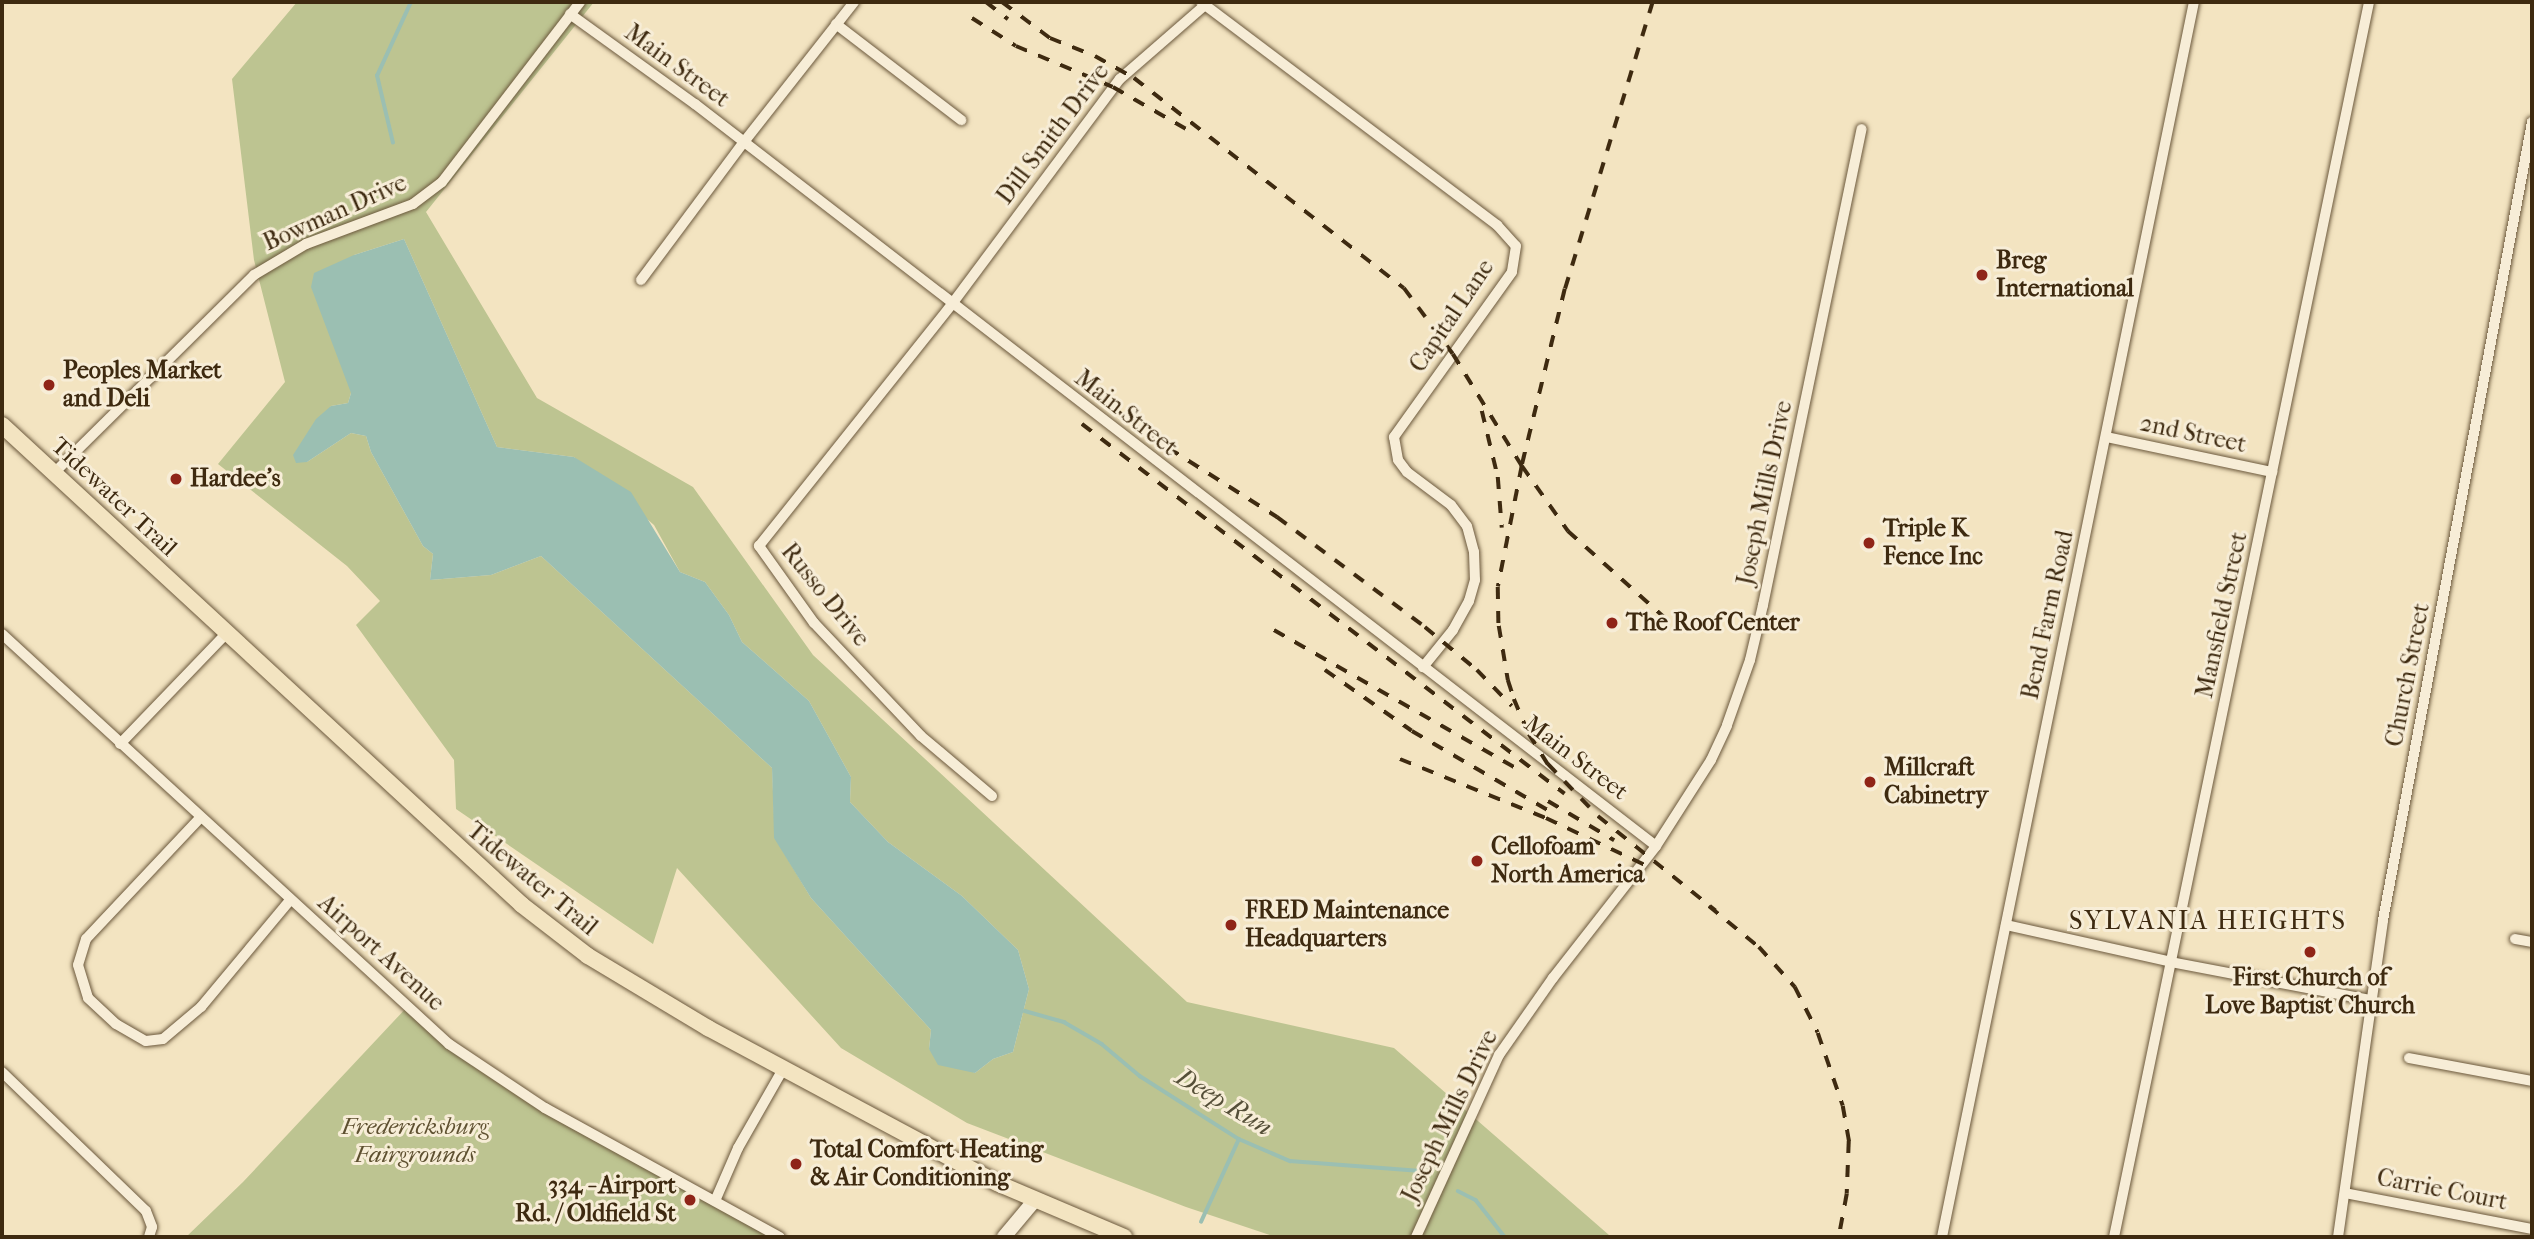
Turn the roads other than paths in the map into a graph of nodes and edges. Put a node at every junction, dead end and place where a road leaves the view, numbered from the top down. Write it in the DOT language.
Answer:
graph roads {
  1 [pos="580,2"];
  2 [pos="854,2"];
  3 [pos="2194,2"];
  4 [pos="2369,2"];
  5 [pos="1203,3"];
  6 [pos="570,14"];
  7 [pos="836,24"];
  8 [pos="961,120"];
  9 [pos="2532,122"];
  10 [pos="1862,129"];
  11 [pos="744,142"];
  12 [pos="641,280"];
  13 [pos="952,304"];
  14 [pos="2,425"];
  15 [pos="2106,437"];
  16 [pos="55,472"];
  17 [pos="2272,472"];
  18 [pos="227,633"];
  19 [pos="2,634"];
  20 [pos="1423,667"];
  21 [pos="120,744"];
  22 [pos="992,796"];
  23 [pos="200,818"];
  24 [pos="1656,846"];
  25 [pos="290,900"];
  26 [pos="2006,925"];
  27 [pos="2515,939"];
  28 [pos="2532,942"];
  29 [pos="2171,961"];
  30 [pos="2370,1000"];
  31 [pos="2409,1058"];
  32 [pos="783,1069"];
  33 [pos="2,1072"];
  34 [pos="2532,1082"];
  35 [pos="2345,1193"];
  36 [pos="1035,1200"];
  37 [pos="715,1201"];
  38 [pos="2532,1229"];
  39 [pos="149,1237"];
  40 [pos="780,1237"];
  41 [pos="1004,1237"];
  42 [pos="1124,1237"];
  43 [pos="1416,1237"];
  44 [pos="1942,1237"];
  45 [pos="2114,1237"];
  46 [pos="2338,1237"];
  1 -- 6 [label="street, Bowman Drive"];
  2 -- 7 [label="street"];
  3 -- 15 [label="street, Bend Farm Road"];
  4 -- 17 [label="street, Mansfield Street"];
  5 -- 13 [label="street, Dill Smith Drive"];
  5 -- 20 [label="street, Capital Lane"];
  6 -- 11 [label="street, Main Street"];
  6 -- 16 [label="street, Bowman Drive"];
  7 -- 8 [label="street"];
  7 -- 11 [label="street"];
  9 -- 30 [label="street, Church Street"];
  10 -- 24 [label="street, Joseph Mills Drive"];
  11 -- 12 [label="street"];
  11 -- 13 [label="street, Main Street"];
  13 -- 20 [label="street, Main Street"];
  13 -- 22 [label="street, Russo Drive"];
  14 -- 16 [label="main road, Tidewater Trail"];
  15 -- 17 [label="street, 2nd Street"];
  15 -- 26 [label="street, Bend Farm Road"];
  16 -- 18 [label="main road, Tidewater Trail"];
  17 -- 29 [label="street, Mansfield Street"];
  18 -- 21 [label="street"];
  18 -- 32 [label="main road, Tidewater Trail"];
  19 -- 21 [label="street, Airport Avenue"];
  20 -- 24 [label="street, Main Street"];
  21 -- 23 [label="street, Airport Avenue"];
  23 -- 25 [label="street, Airport Avenue"];
  23 -- 25 [label="street"];
  24 -- 43 [label="street, Joseph Mills Drive"];
  25 -- 37 [label="street, Airport Avenue"];
  26 -- 29 [label="street"];
  26 -- 44 [label="street, Bend Farm Road"];
  27 -- 28 [label="street"];
  29 -- 30 [label="street"];
  29 -- 45 [label="street, Mansfield Street"];
  30 -- 35 [label="street, Church Street"];
  31 -- 34 [label="street"];
  32 -- 36 [label="main road, Tidewater Trail"];
  32 -- 37 [label="street"];
  33 -- 39 [label="street"];
  35 -- 38 [label="street, Carrie Court"];
  35 -- 46 [label="street, Church Street"];
  36 -- 41 [label="main road"];
  36 -- 42 [label="main road, Tidewater Trail"];
  37 -- 40 [label="street, Airport Avenue"];
}
